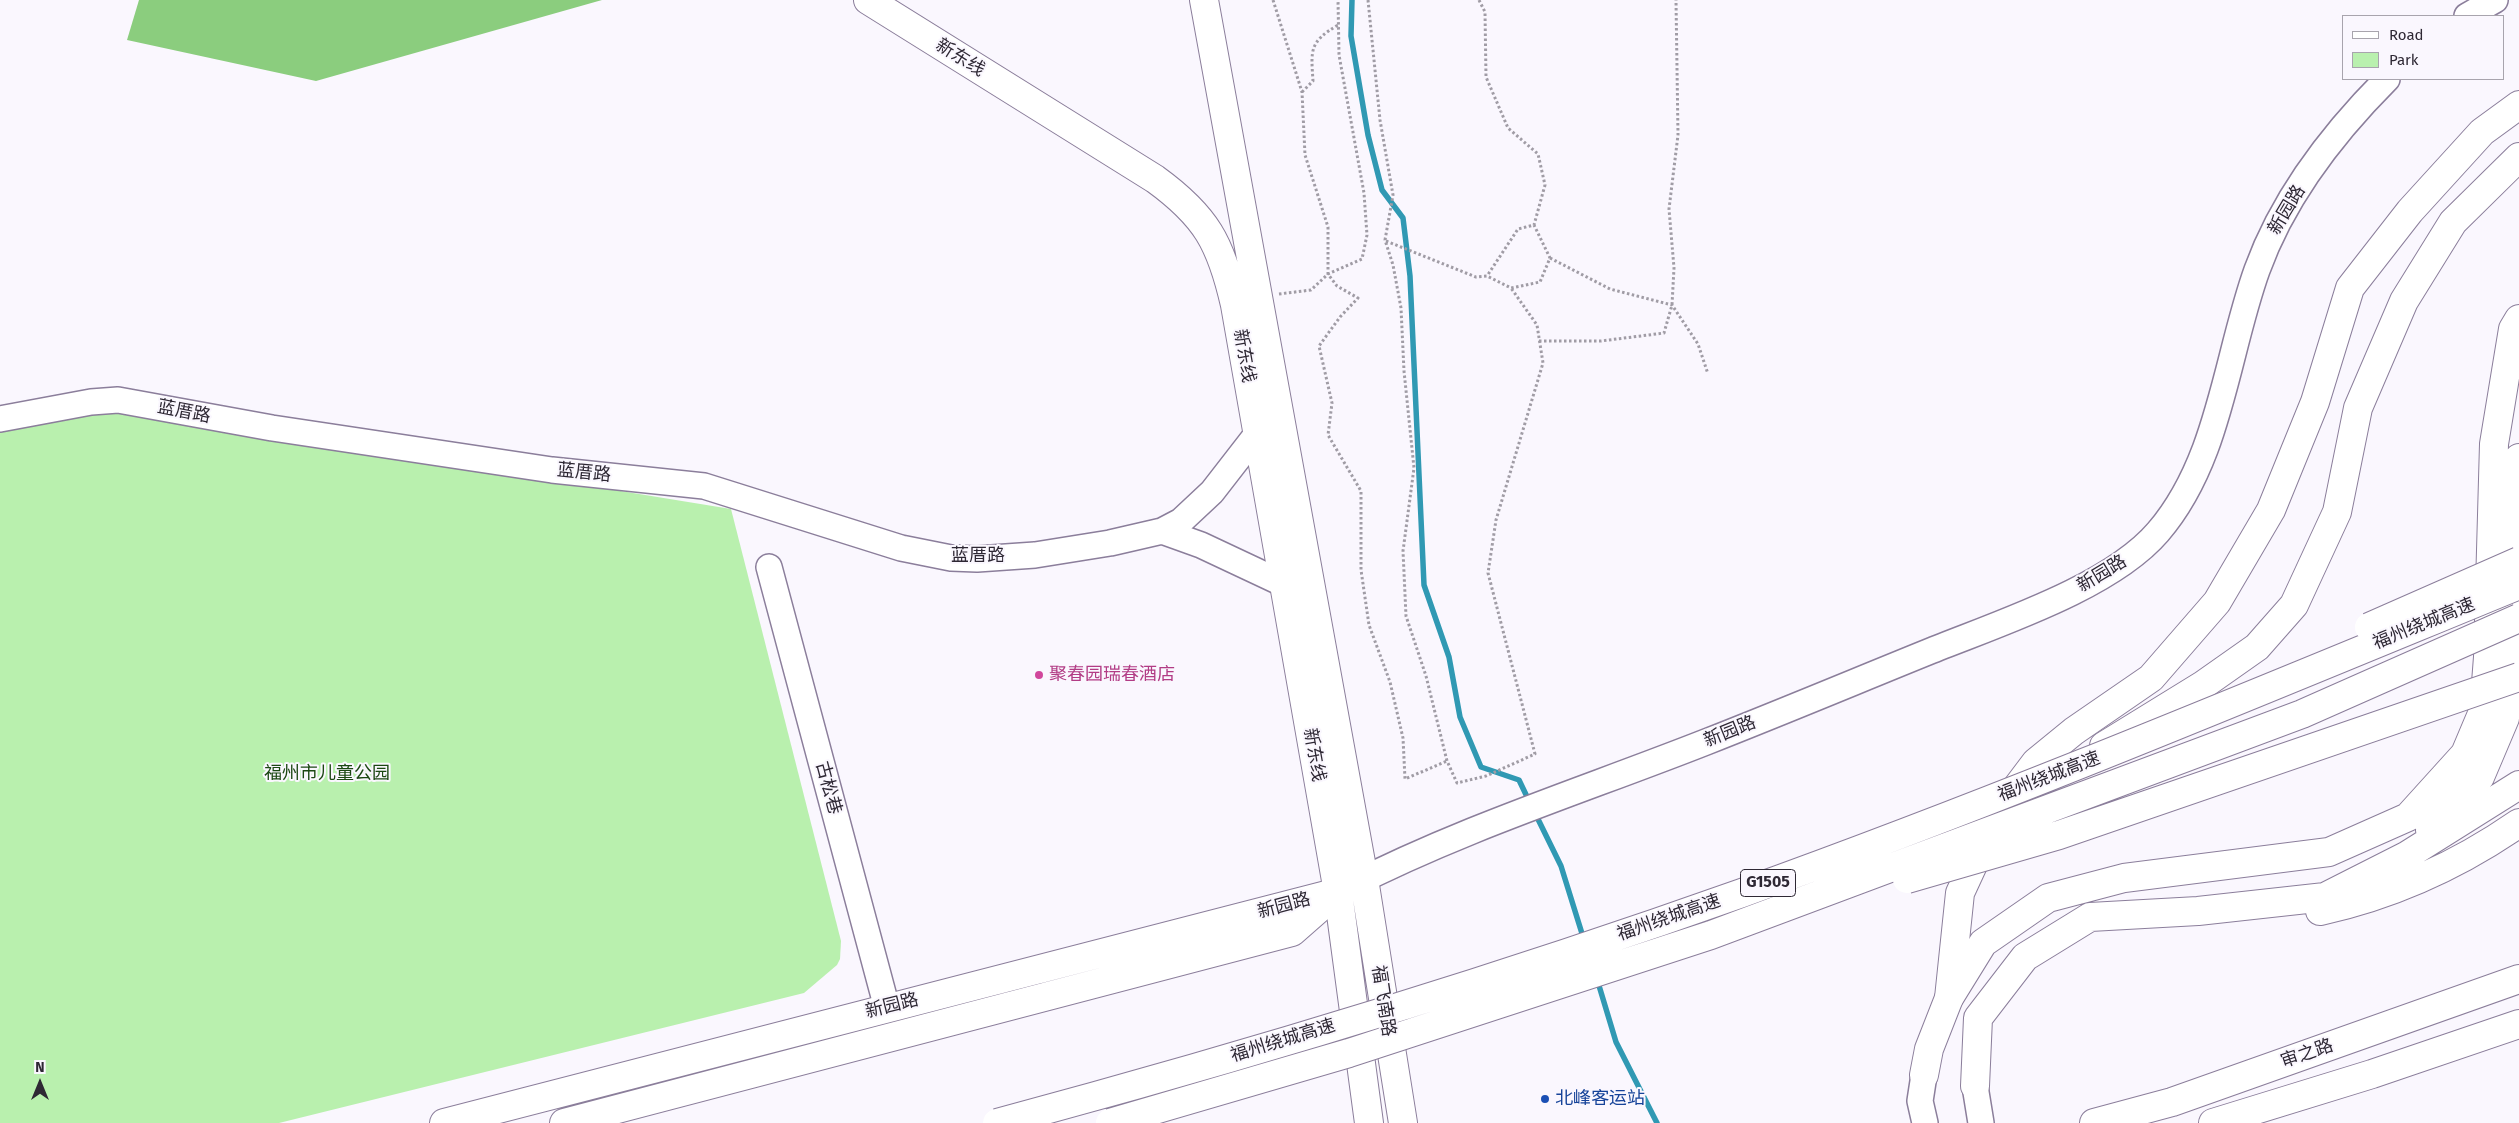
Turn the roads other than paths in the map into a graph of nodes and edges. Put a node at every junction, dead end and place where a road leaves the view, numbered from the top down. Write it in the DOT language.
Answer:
graph roads {
  1 [pos="868,0"];
  2 [pos="1204,0"];
  3 [pos="2495,0"];
  4 [pos="2469,15"];
  5 [pos="2386,80"];
  6 [pos="2519,105"];
  7 [pos="2519,157"];
  8 [pos="2519,319"];
  9 [pos="0,419"];
  10 [pos="1257,434"];
  11 [pos="2519,458"];
  12 [pos="1162,531"];
  13 [pos="2519,561"];
  14 [pos="769,567"];
  15 [pos="1284,584"];
  16 [pos="2519,585"];
  17 [pos="2519,618"];
  18 [pos="2519,677"];
  19 [pos="2059,774"];
  20 [pos="2519,785"];
  21 [pos="2519,823"];
  22 [pos="2519,836"];
  23 [pos="2406,856"];
  24 [pos="1364,879"];
  25 [pos="2422,880"];
  26 [pos="1338,892"];
  27 [pos="2198,911"];
  28 [pos="1711,935"];
  29 [pos="2519,979"];
  30 [pos="1949,998"];
  31 [pos="887,1008"];
  32 [pos="2519,1024"];
  33 [pos="1924,1075"];
  34 [pos="1975,1086"];
  35 [pos="1398,1094"];
  36 [pos="444,1123"];
  37 [pos="564,1123"];
  38 [pos="997,1123"];
  39 [pos="1110,1123"];
  40 [pos="1369,1123"];
  41 [pos="1403,1123"];
  42 [pos="1414,1123"];
  43 [pos="1925,1123"];
  44 [pos="1981,1123"];
  45 [pos="2094,1123"];
  46 [pos="2213,1123"];
  1 -- 10 [label="main road, 新东线"];
  2 -- 24 [label="main road, 新东线"];
  3 -- 4 [label="street"];
  5 -- 24 [label="street, 新园路"];
  6 -- 30 [label="main road"];
  7 -- 19 [label="main road, bridge"];
  8 -- 30 [label="main road"];
  9 -- 12 [label="street, 蓝厝路"];
  10 -- 12 [label="street, 蓝厝路"];
  10 -- 15 [label="main road, 新东线"];
  11 -- 23 [label="main road"];
  12 -- 15 [label="street"];
  13 -- 19 [label="main road, bridge"];
  14 -- 31 [label="street, 古松巷"];
  15 -- 26 [label="main road, 新东线"];
  16 -- 19 [label="main road, 福州绕城高速 / G1505, bridge"];
  17 -- 28 [label="main road, 福州绕城高速 / G1505, bridge"];
  18 -- 28 [label="main road, bridge"];
  19 -- 38 [label="main road, 福州绕城高速 / G1505, bridge"];
  20 -- 23 [label="main road"];
  21 -- 25 [label="main road"];
  22 -- 25 [label="main road"];
  23 -- 27 [label="main road"];
  24 -- 26 [label="street, 新园路"];
  24 -- 35 [label="main road, 福飞南路"];
  25 -- 27 [label="main road"];
  26 -- 31 [label="main road, 新园路"];
  26 -- 37 [label="main road, 新园路"];
  26 -- 40 [label="main road, 福飞南路"];
  27 -- 34 [label="main road"];
  28 -- 39 [label="main road, 福州绕城高速 / G1505, bridge"];
  29 -- 45 [label="main road, 审之路"];
  30 -- 33 [label="main road"];
  31 -- 36 [label="main road, 新园路"];
  32 -- 46 [label="main road"];
  33 -- 43 [label="street"];
  34 -- 44 [label="street"];
  35 -- 41 [label="main road, 福飞南路"];
  35 -- 42 [label="main road"];
}
